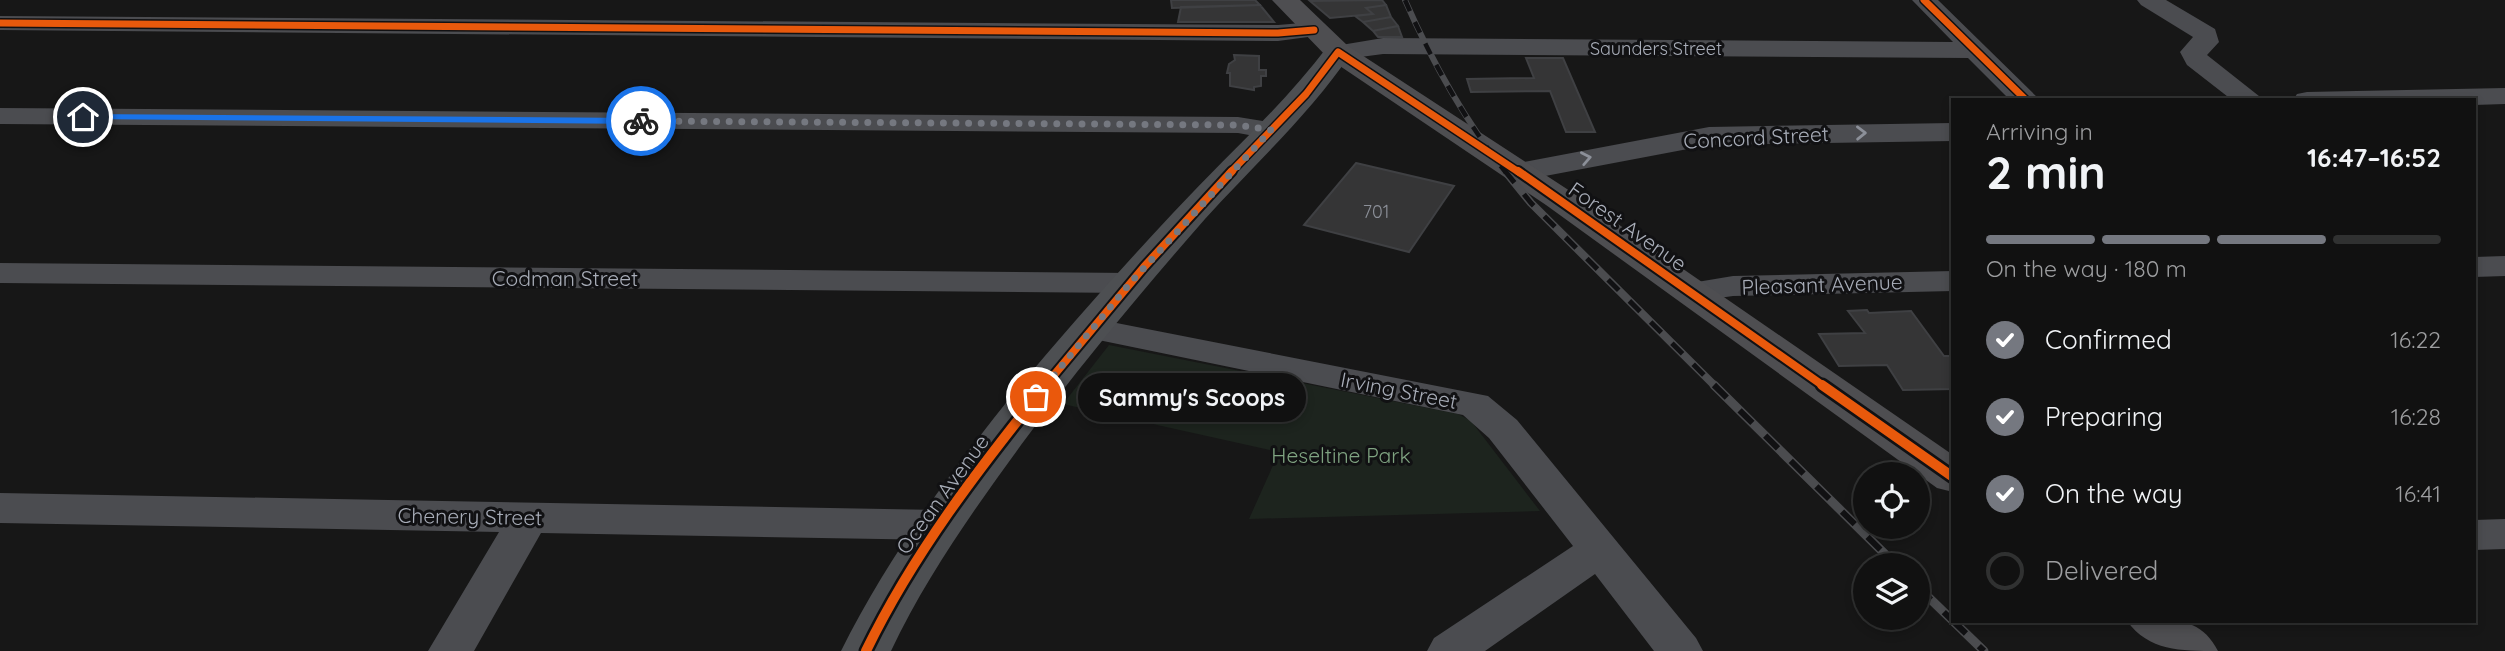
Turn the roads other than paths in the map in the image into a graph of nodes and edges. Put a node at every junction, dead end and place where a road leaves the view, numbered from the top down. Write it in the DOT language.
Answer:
graph roads {
  1 [pos="43,0"];
  2 [pos="1285,0"];
  3 [pos="1924,0"];
  4 [pos="2149,0"];
  5 [pos="1064,4"];
  6 [pos="0,22"];
  7 [pos="1056,30"];
  8 [pos="1326,41"];
  9 [pos="1975,50"];
  10 [pos="2505,96"];
  11 [pos="2024,98"];
  12 [pos="2247,98"];
  13 [pos="2406,98"];
  14 [pos="0,116"];
  15 [pos="1271,130"];
  16 [pos="1951,132"];
  17 [pos="1519,172"];
  18 [pos="2505,266"];
  19 [pos="2476,267"];
  20 [pos="0,273"];
  21 [pos="1951,281"];
  22 [pos="1131,282"];
  23 [pos="1690,292"];
  24 [pos="1091,328"];
  25 [pos="1951,476"];
  26 [pos="0,508"];
  27 [pos="529,517"];
  28 [pos="940,524"];
  29 [pos="2505,534"];
  30 [pos="2476,535"];
  31 [pos="1599,550"];
  32 [pos="2155,623"];
  33 [pos="451,651"];
  34 [pos="866,651"];
  35 [pos="1450,651"];
  36 [pos="1680,651"];
  37 [pos="2193,651"];
  1 -- 6 [label="street"];
  2 -- 8 [label="highway, Forest Avenue"];
  3 -- 9 [label="street"];
  4 -- 12 [label="street"];
  5 -- 7 [label="street"];
  6 -- 7 [label="street, Saunders Street"];
  7 -- 8 [label="street, Saunders Street"];
  8 -- 9 [label="street, Saunders Street"];
  8 -- 15 [label="main road, Ocean Avenue"];
  8 -- 17 [label="highway, Forest Avenue"];
  9 -- 11 [label="street"];
  10 -- 13 [label="street"];
  14 -- 15 [label="street"];
  15 -- 22 [label="main road, Ocean Avenue"];
  17 -- 16 [label="street, Concord Street, one-way"];
  17 -- 23 [label="highway, Forest Avenue"];
  18 -- 19 [label="street"];
  20 -- 22 [label="street, Codman Street"];
  21 -- 23 [label="street, Pleasant Avenue"];
  22 -- 24 [label="main road, Ocean Avenue"];
  23 -- 25 [label="highway, Forest Avenue"];
  24 -- 28 [label="main road, Ocean Avenue"];
  24 -- 31 [label="street, Irving Street"];
  26 -- 27 [label="street, Chenery Street"];
  27 -- 28 [label="street, Chenery Street"];
  27 -- 33 [label="street"];
  28 -- 34 [label="main road, Ocean Avenue"];
  29 -- 30 [label="street"];
  31 -- 35 [label="street"];
  31 -- 36 [label="street, Irving Street"];
  32 -- 37 [label="highway"];
}
